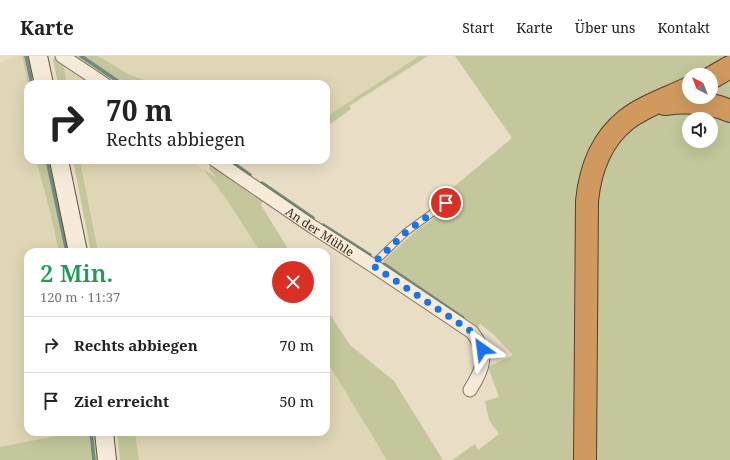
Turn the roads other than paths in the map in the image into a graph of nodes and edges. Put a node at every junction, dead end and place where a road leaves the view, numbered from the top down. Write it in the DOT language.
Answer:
graph roads {
  1 [pos="38,56"];
  2 [pos="62,56"];
  3 [pos="730,67"];
  4 [pos="718,74"];
  5 [pos="43,80"];
  6 [pos="98,80"];
  7 [pos="682,91"];
  8 [pos="650,106"];
  9 [pos="730,111"];
  10 [pos="61,164"];
  11 [pos="221,164"];
  12 [pos="446,203"];
  13 [pos="77,248"];
  14 [pos="372,265"];
  15 [pos="470,390"];
  16 [pos="104,436"];
  17 [pos="106,460"];
  18 [pos="585,460"];
  1 -- 5 [label="street"];
  2 -- 6 [label="street"];
  3 -- 4 [label="highway"];
  7 -- 8 [label="highway"];
  8 -- 9 [label="highway"];
  8 -- 18 [label="highway"];
  10 -- 13 [label="street"];
  11 -- 14 [label="street, An der Mühle"];
  12 -- 14 [label="lane"];
  14 -- 15 [label="street, An der Mühle"];
  16 -- 17 [label="street"];
}
